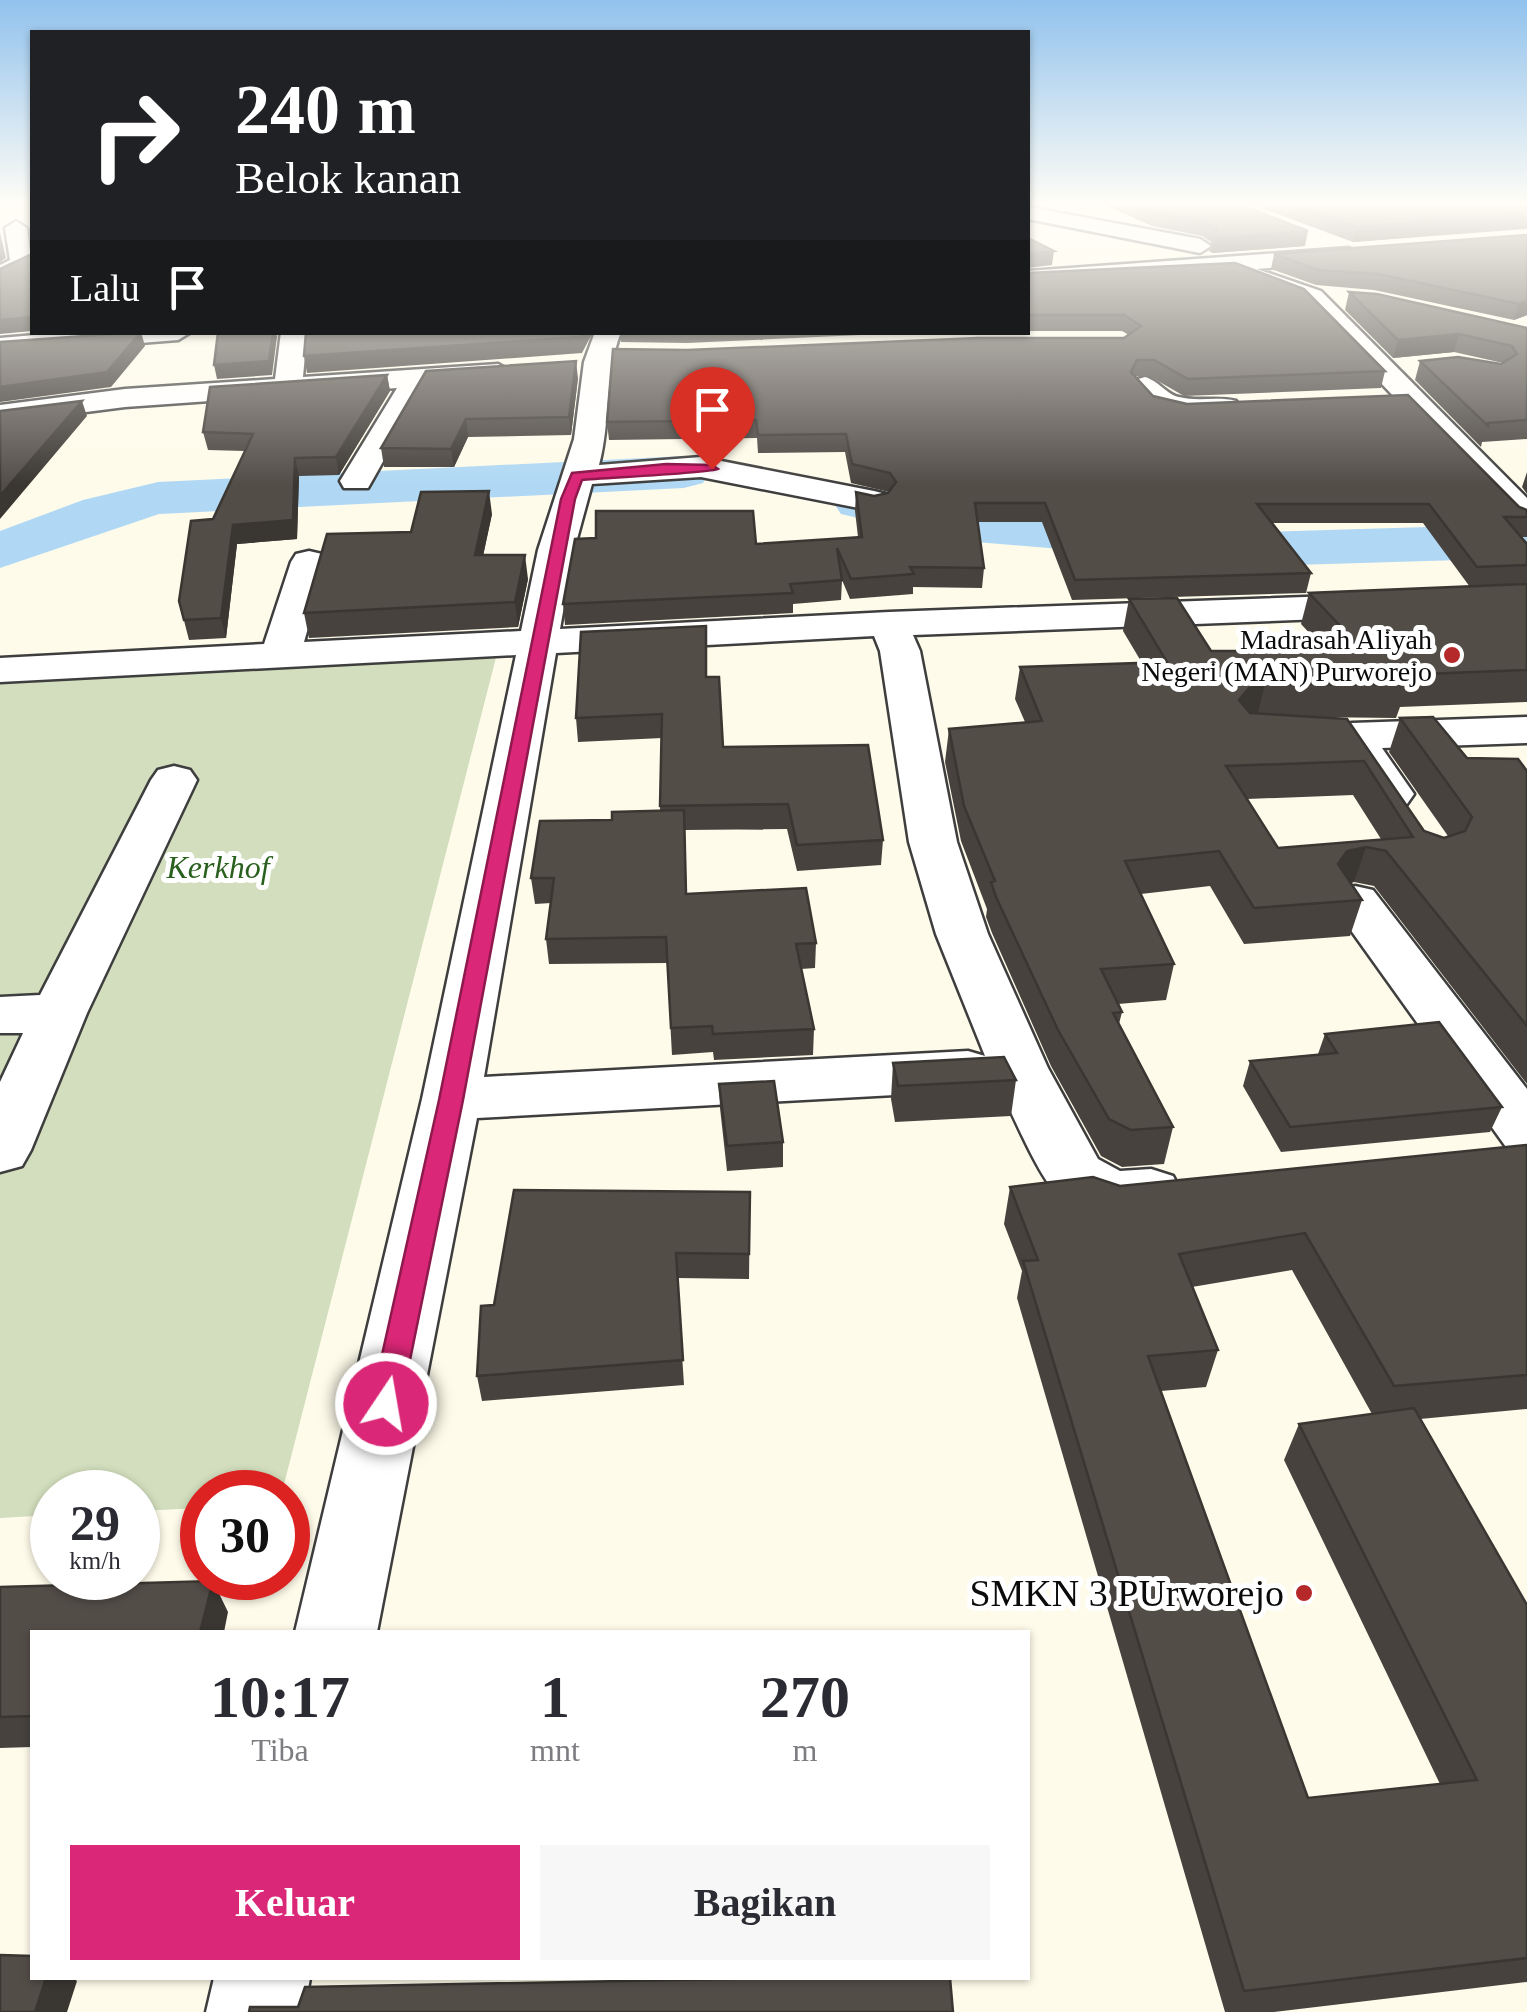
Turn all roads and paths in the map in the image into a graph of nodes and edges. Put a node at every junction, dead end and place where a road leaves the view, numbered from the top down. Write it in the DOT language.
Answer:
graph roads {
  1 [pos="1313,297"];
  2 [pos="1342,297"];
  3 [pos="1346,297"];
  4 [pos="140,335"];
  5 [pos="294,335"];
  6 [pos="0,346"];
  7 [pos="601,355"];
  8 [pos="1420,367"];
  9 [pos="516,370"];
  10 [pos="1386,371"];
  11 [pos="417,377"];
  12 [pos="288,386"];
  13 [pos="1145,386"];
  14 [pos="1414,398"];
  15 [pos="1376,400"];
  16 [pos="1261,406"];
  17 [pos="0,415"];
  18 [pos="356,481"];
  19 [pos="573,484"];
  20 [pos="874,501"];
  21 [pos="1526,516"];
  22 [pos="309,562"];
  23 [pos="1527,600"];
  24 [pos="889,624"];
  25 [pos="540,642"];
  26 [pos="280,657"];
  27 [pos="0,670"];
  28 [pos="1527,730"];
  29 [pos="174,780"];
  30 [pos="1412,825"];
  31 [pos="1355,901"];
  32 [pos="59,1013"];
  33 [pos="0,1015"];
  34 [pos="1018,1068"];
  35 [pos="451,1100"];
  36 [pos="1514,1148"];
  37 [pos="0,1150"];
  38 [pos="1210,1187"];
  39 [pos="336,1630"];
  40 [pos="262,1980"];
  41 [pos="254,2012"];
  1 -- 10 [label="street"];
  2 -- 3 [label="street"];
  4 -- 6 [label="street"];
  5 -- 12 [label="street"];
  7 -- 19 [label="street"];
  8 -- 10 [label="street"];
  9 -- 11 [label="street"];
  10 -- 14 [label="street"];
  11 -- 12 [label="street"];
  11 -- 18 [label="street"];
  12 -- 17 [label="street"];
  13 -- 16 [label="street"];
  14 -- 15 [label="street"];
  14 -- 21 [label="street"];
  19 -- 20 [label="street"];
  19 -- 25 [label="street"];
  22 -- 26 [label="street"];
  23 -- 24 [label="street"];
  24 -- 25 [label="street"];
  24 -- 34 [label="street"];
  25 -- 26 [label="street"];
  25 -- 35 [label="street"];
  26 -- 27 [label="street"];
  28 -- 30 [label="street"];
  29 -- 32 [label="street"];
  31 -- 36 [label="street"];
  32 -- 33 [label="street"];
  32 -- 37 [label="street"];
  34 -- 35 [label="street"];
  34 -- 38 [label="street"];
  35 -- 39 [label="street"];
  40 -- 41 [label="street"];
}
